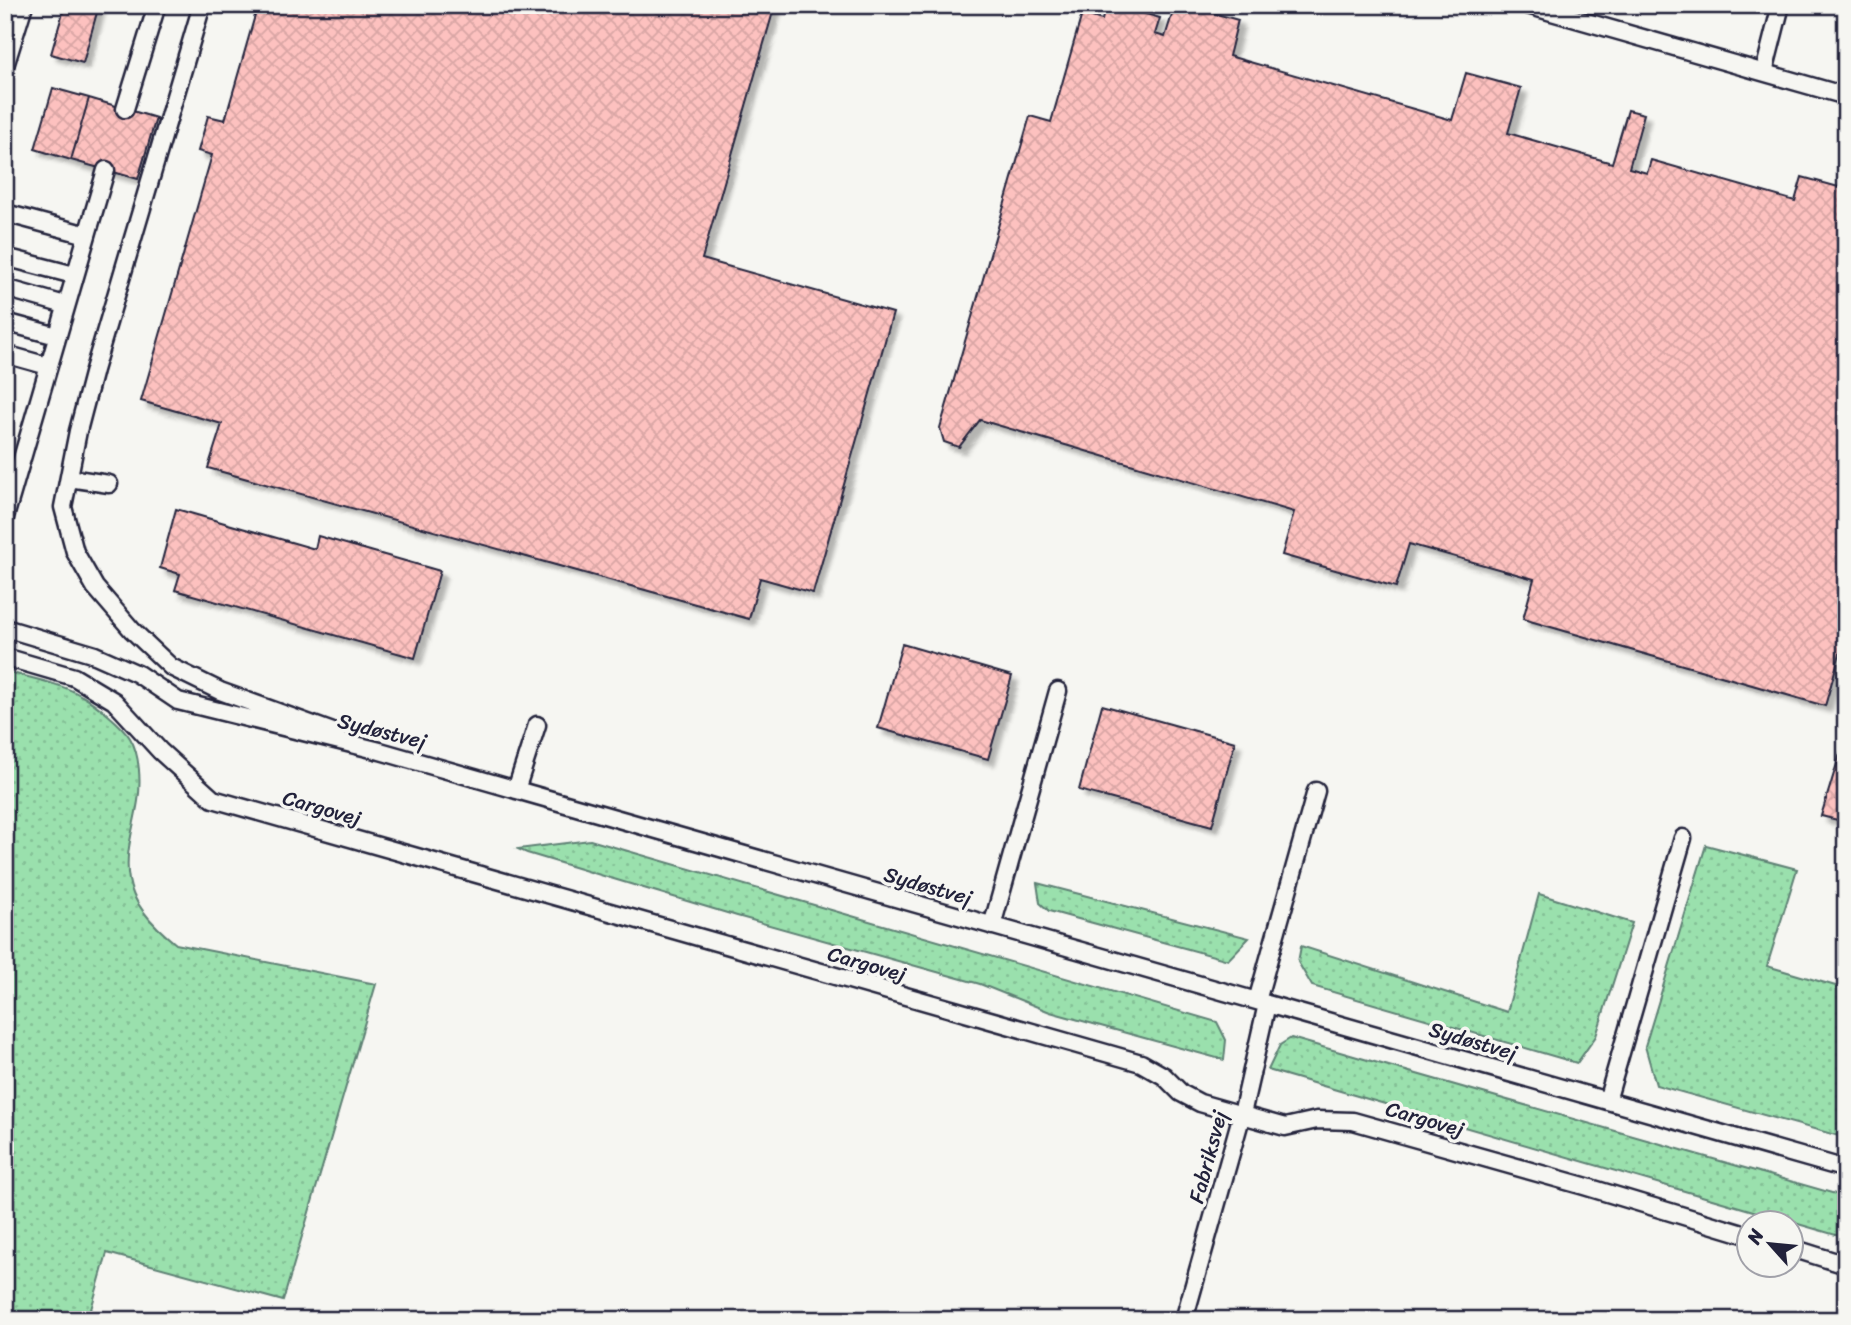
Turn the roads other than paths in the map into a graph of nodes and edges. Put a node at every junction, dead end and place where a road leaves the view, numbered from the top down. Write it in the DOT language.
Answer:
graph roads {
  1 [pos="24,5"];
  2 [pos="157,5"];
  3 [pos="202,5"];
  4 [pos="1527,5"];
  5 [pos="1781,5"];
  6 [pos="5,66"];
  7 [pos="1764,72"];
  8 [pos="1846,96"];
  9 [pos="125,109"];
  10 [pos="106,170"];
  11 [pos="5,213"];
  12 [pos="87,235"];
  13 [pos="5,257"];
  14 [pos="74,275"];
  15 [pos="5,288"];
  16 [pos="65,305"];
  17 [pos="5,322"];
  18 [pos="57,336"];
  19 [pos="5,354"];
  20 [pos="48,366"];
  21 [pos="5,453"];
  22 [pos="22,458"];
  23 [pos="69,478"];
  24 [pos="109,484"];
  25 [pos="9,492"];
  26 [pos="5,517"];
  27 [pos="8,628"];
  28 [pos="5,657"];
  29 [pos="1058,691"];
  30 [pos="537,725"];
  31 [pos="380,751"];
  32 [pos="516,790"];
  33 [pos="1316,791"];
  34 [pos="1683,838"];
  35 [pos="992,926"];
  36 [pos="1262,1002"];
  37 [pos="1607,1101"];
  38 [pos="1241,1114"];
  39 [pos="1846,1169"];
  40 [pos="1736,1232"];
  41 [pos="1806,1253"];
  42 [pos="1846,1265"];
  43 [pos="1184,1320"];
  1 -- 6 [label="lane"];
  2 -- 9 [label="lane"];
  3 -- 23 [label="lane"];
  4 -- 7 [label="lane"];
  5 -- 7 [label="lane"];
  7 -- 8 [label="lane"];
  10 -- 12 [label="lane"];
  11 -- 12 [label="lane"];
  12 -- 14 [label="lane"];
  13 -- 14 [label="lane"];
  14 -- 16 [label="lane"];
  15 -- 16 [label="lane"];
  16 -- 18 [label="lane"];
  17 -- 18 [label="lane"];
  18 -- 20 [label="lane"];
  19 -- 20 [label="lane"];
  20 -- 22 [label="lane"];
  21 -- 22 [label="lane"];
  22 -- 25 [label="lane"];
  23 -- 24 [label="lane"];
  23 -- 31 [label="lane"];
  25 -- 26 [label="lane"];
  27 -- 31 [label="lane, Sydøstvej"];
  28 -- 38 [label="lane, Cargovej"];
  29 -- 35 [label="lane"];
  30 -- 32 [label="lane"];
  31 -- 32 [label="lane, Sydøstvej"];
  32 -- 35 [label="lane, Sydøstvej"];
  33 -- 36 [label="lane, Fabriksvej"];
  34 -- 37 [label="lane"];
  35 -- 36 [label="lane, Sydøstvej"];
  36 -- 37 [label="lane, Sydøstvej"];
  36 -- 38 [label="lane, Fabriksvej"];
  37 -- 39 [label="lane, Sydøstvej"];
  38 -- 40 [label="lane, Cargovej"];
  38 -- 43 [label="lane, Fabriksvej"];
  41 -- 42 [label="lane"];
}
